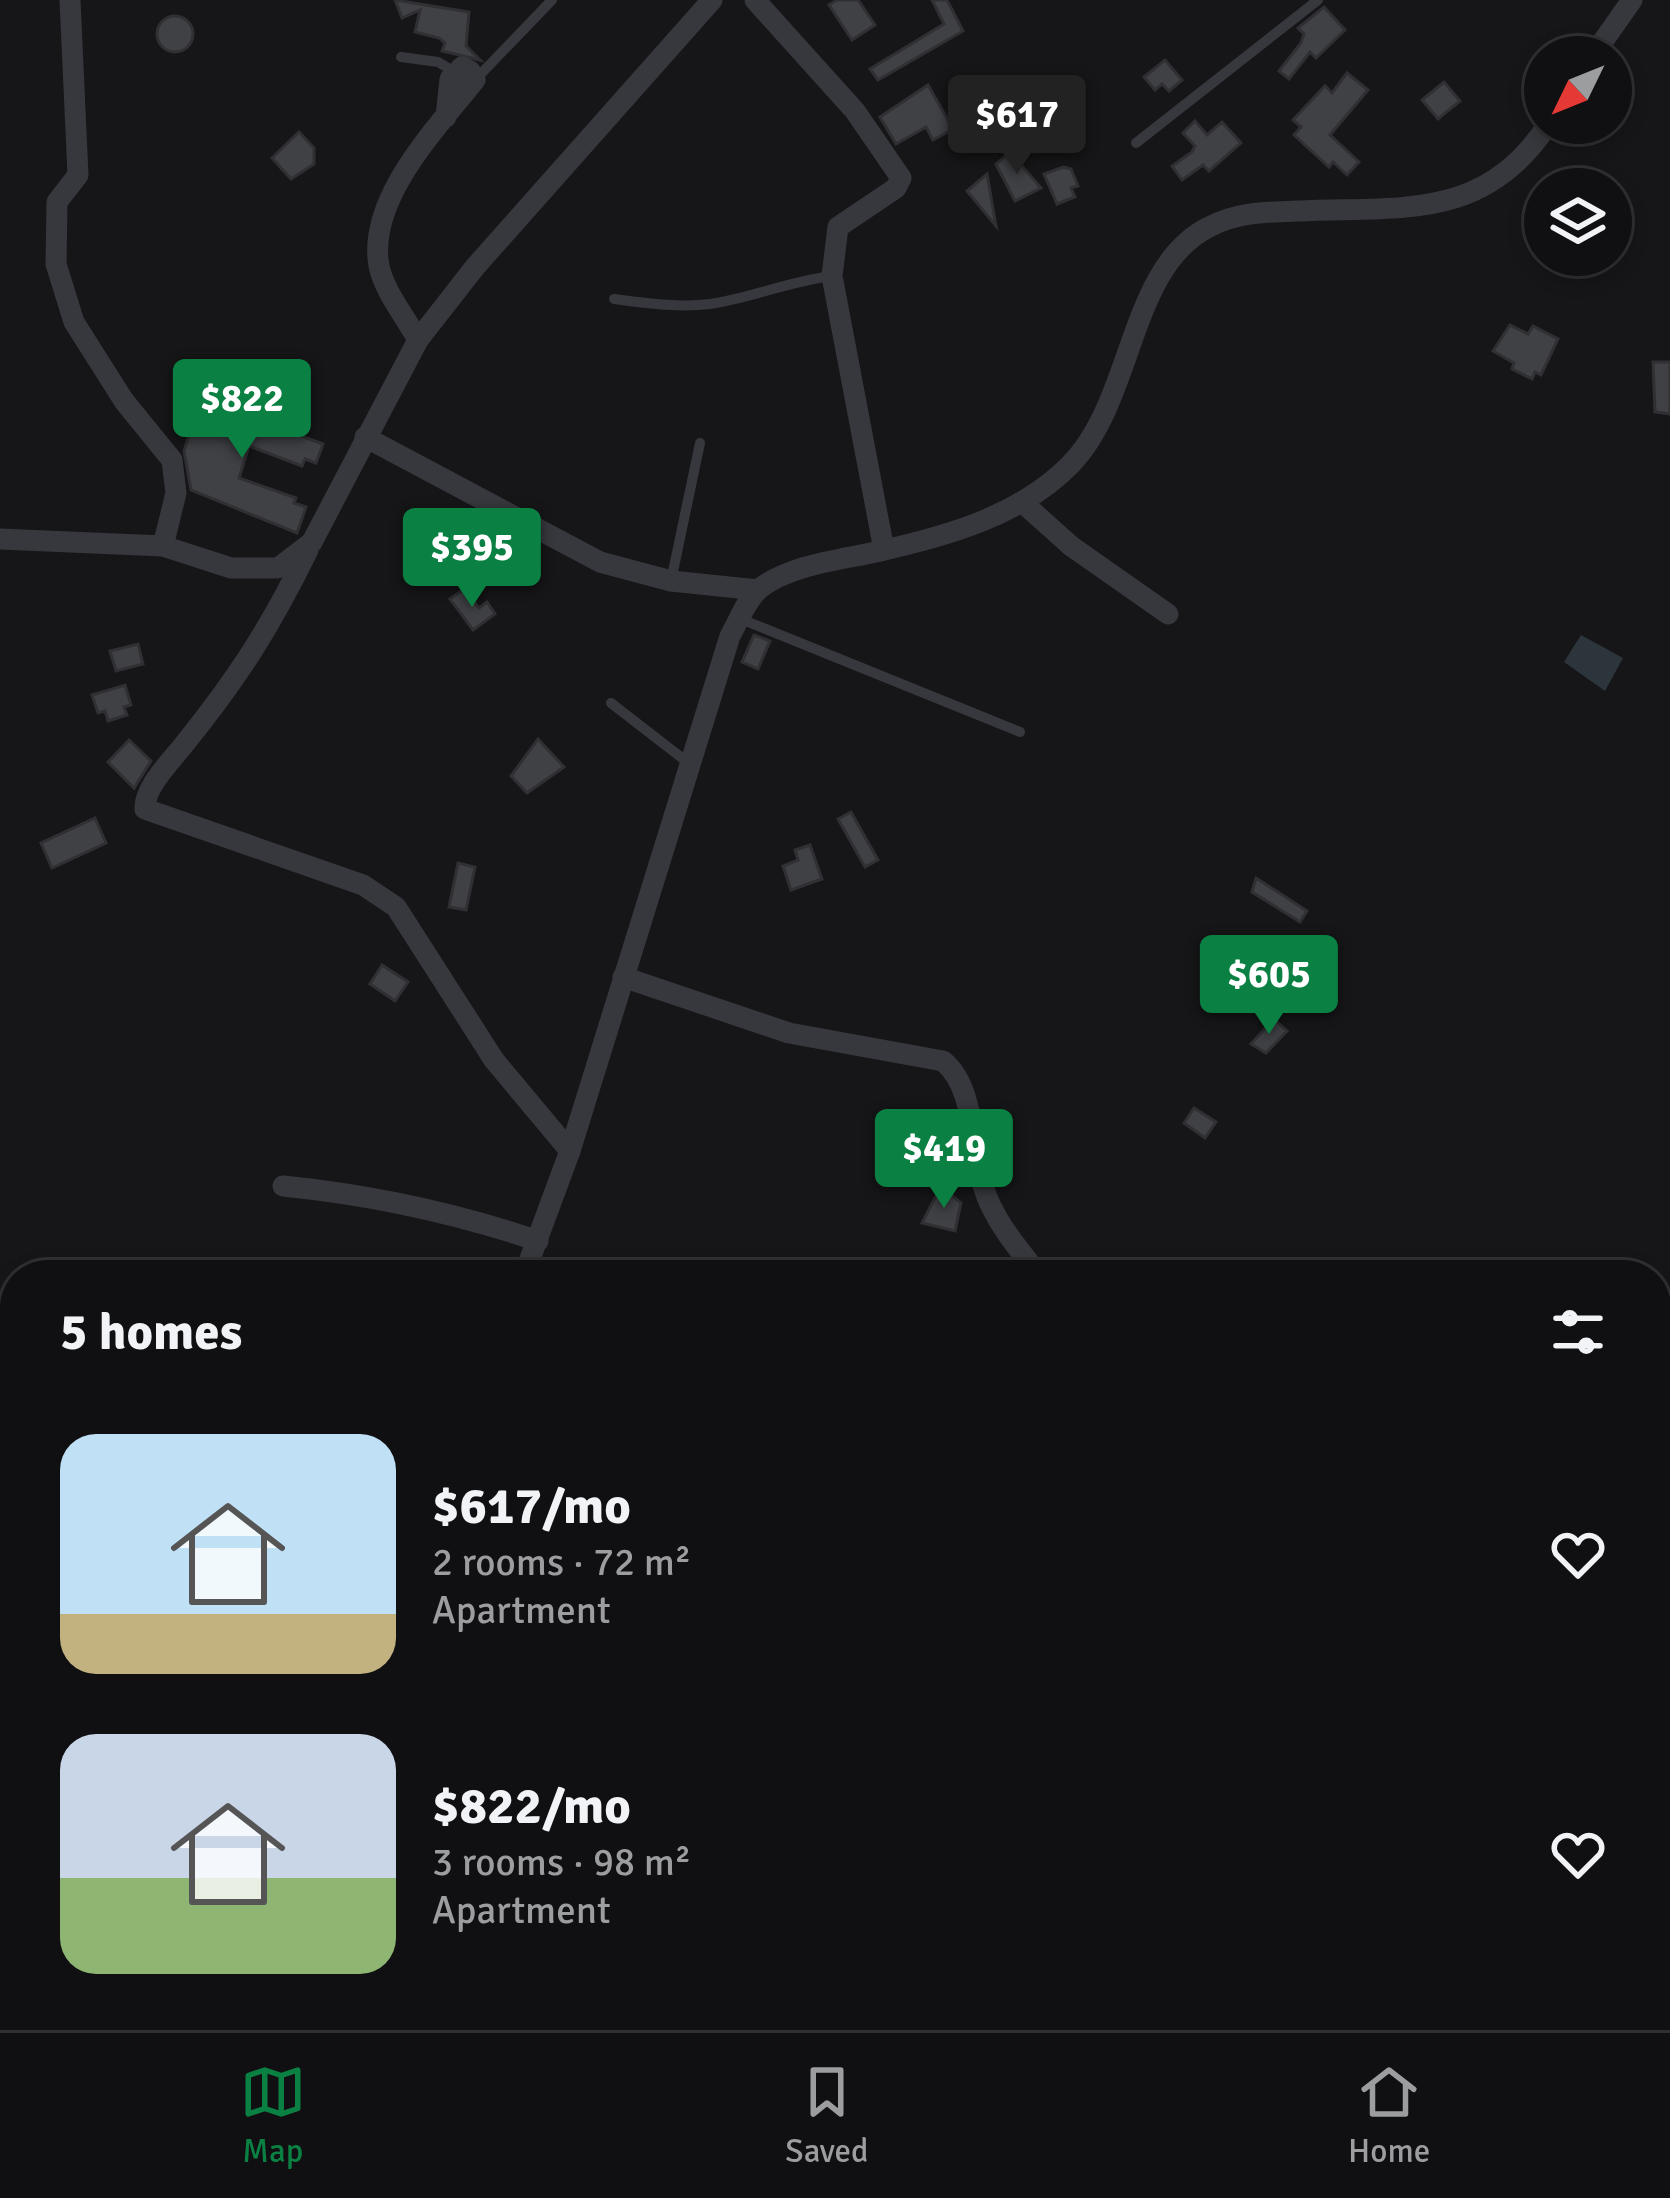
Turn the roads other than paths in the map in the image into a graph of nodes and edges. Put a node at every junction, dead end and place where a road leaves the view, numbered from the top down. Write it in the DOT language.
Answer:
graph roads {
  1 [pos="70,0"];
  2 [pos="553,0"];
  3 [pos="712,0"];
  4 [pos="754,0"];
  5 [pos="1318,0"];
  6 [pos="1633,0"];
  7 [pos="1607,36"];
  8 [pos="401,57"];
  9 [pos="465,76"];
  10 [pos="1136,143"];
  11 [pos="1535,144"];
  12 [pos="832,276"];
  13 [pos="614,299"];
  14 [pos="418,340"];
  15 [pos="365,437"];
  16 [pos="700,443"];
  17 [pos="1022,502"];
  18 [pos="0,539"];
  19 [pos="312,542"];
  20 [pos="163,546"];
  21 [pos="884,550"];
  22 [pos="671,581"];
  23 [pos="758,590"];
  24 [pos="1168,614"];
  25 [pos="741,619"];
  26 [pos="611,704"];
  27 [pos="1019,732"];
  28 [pos="694,767"];
  29 [pos="623,976"];
  30 [pos="570,1151"];
  31 [pos="283,1186"];
  32 [pos="538,1241"];
  33 [pos="530,1260"];
  34 [pos="1029,1260"];
  1 -- 20 [label="street"];
  2 -- 9 [label="lane"];
  3 -- 14 [label="street"];
  4 -- 12 [label="street"];
  5 -- 10 [label="lane"];
  6 -- 7 [label="street"];
  8 -- 9 [label="lane"];
  9 -- 14 [label="street"];
  11 -- 17 [label="street"];
  12 -- 13 [label="lane"];
  12 -- 21 [label="street"];
  14 -- 15 [label="street"];
  15 -- 19 [label="street"];
  15 -- 22 [label="street"];
  16 -- 22 [label="lane"];
  17 -- 21 [label="street"];
  17 -- 24 [label="street"];
  18 -- 20 [label="street"];
  19 -- 20 [label="street"];
  19 -- 30 [label="street"];
  21 -- 23 [label="street"];
  22 -- 23 [label="street"];
  23 -- 25 [label="street"];
  25 -- 27 [label="lane"];
  25 -- 28 [label="street"];
  26 -- 28 [label="lane"];
  28 -- 29 [label="street"];
  29 -- 30 [label="street"];
  29 -- 34 [label="street"];
  30 -- 32 [label="street"];
  31 -- 32 [label="street"];
  32 -- 33 [label="street"];
}
